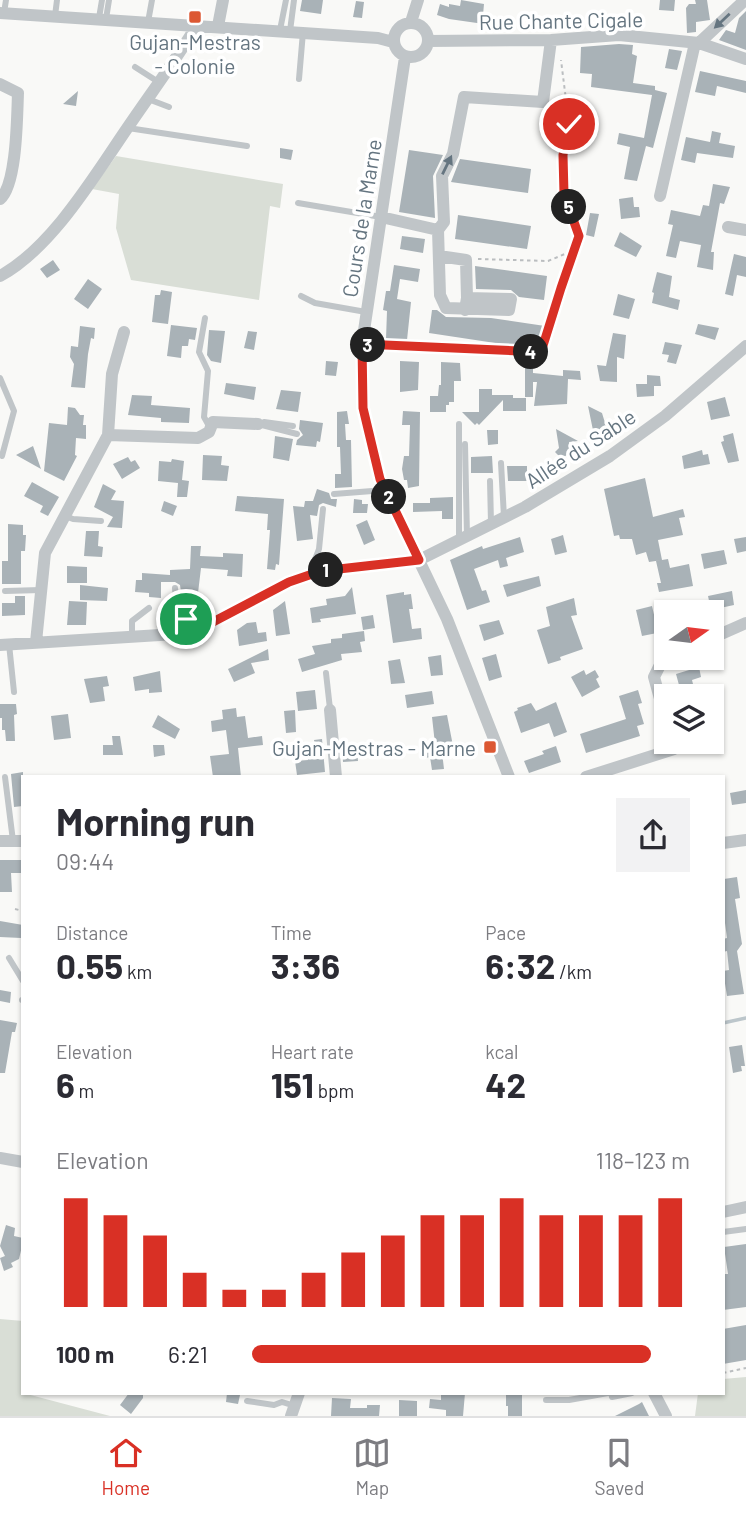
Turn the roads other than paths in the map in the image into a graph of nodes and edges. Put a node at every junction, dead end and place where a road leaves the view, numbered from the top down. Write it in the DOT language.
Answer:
graph roads {
  1 [pos="57,0"];
  2 [pos="102,0"];
  3 [pos="109,0"];
  4 [pos="152,0"];
  5 [pos="223,0"];
  6 [pos="286,0"];
  7 [pos="294,0"];
  8 [pos="418,0"];
  9 [pos="745,0"];
  10 [pos="4,9"];
  11 [pos="55,16"];
  12 [pos="103,18"];
  13 [pos="148,22"];
  14 [pos="411,23"];
  15 [pos="197,25"];
  16 [pos="218,26"];
  17 [pos="291,31"];
  18 [pos="555,39"];
  19 [pos="428,41"];
  20 [pos="393,42"];
  21 [pos="697,43"];
  22 [pos="405,57"];
  23 [pos="746,59"];
  24 [pos="135,67"];
  25 [pos="299,79"];
  26 [pos="159,83"];
  27 [pos="0,84"];
  28 [pos="148,99"];
  29 [pos="169,107"];
  30 [pos="127,128"];
  31 [pos="247,146"];
  32 [pos="660,195"];
  33 [pos="0,199"];
  34 [pos="298,203"];
  35 [pos="381,217"];
  36 [pos="728,227"];
  37 [pos="438,230"];
  38 [pos="746,230"];
  39 [pos="439,256"];
  40 [pos="0,276"];
  41 [pos="301,296"];
  42 [pos="366,312"];
  43 [pos="205,318"];
  44 [pos="124,332"];
  45 [pos="746,346"];
  46 [pos="0,378"];
  47 [pos="258,424"];
  48 [pos="459,424"];
  49 [pos="293,426"];
  50 [pos="210,428"];
  51 [pos="297,434"];
  52 [pos="108,435"];
  53 [pos="465,444"];
  54 [pos="2,456"];
  55 [pos="501,463"];
  56 [pos="490,481"];
  57 [pos="385,490"];
  58 [pos="334,494"];
  59 [pos="323,509"];
  60 [pos="65,516"];
  61 [pos="504,517"];
  62 [pos="101,521"];
  63 [pos="491,523"];
  64 [pos="463,538"];
  65 [pos="419,560"];
  66 [pos="316,573"];
  67 [pos="175,588"];
  68 [pos="5,590"];
  69 [pos="41,590"];
  70 [pos="149,608"];
  71 [pos="746,622"];
  72 [pos="724,632"];
  73 [pos="192,633"];
  74 [pos="131,638"];
  75 [pos="36,642"];
  76 [pos="4,645"];
  77 [pos="326,673"];
  78 [pos="14,692"];
  79 [pos="330,710"];
  80 [pos="658,754"];
  81 [pos="336,775"];
  82 [pos="508,775"];
  83 [pos="592,775"];
  84 [pos="5,777"];
  85 [pos="746,840"];
  86 [pos="12,841"];
  87 [pos="725,843"];
  88 [pos="9,958"];
  89 [pos="21,978"];
  90 [pos="0,1157"];
  91 [pos="21,1162"];
  92 [pos="746,1207"];
  93 [pos="725,1210"];
  94 [pos="746,1229"];
  95 [pos="725,1232"];
  96 [pos="598,1395"];
  97 [pos="655,1395"];
  98 [pos="546,1400"];
  99 [pos="247,1402"];
  100 [pos="295,1405"];
  101 [pos="666,1416"];
  1 -- 11 [label="lane"];
  2 -- 12 [label="lane"];
  3 -- 12 [label="lane"];
  4 -- 13 [label="lane"];
  5 -- 16 [label="street"];
  6 -- 17 [label="lane"];
  7 -- 17 [label="lane"];
  8 -- 14 [label="street"];
  9 -- 21 [label="street, one-way"];
  10 -- 11 [label="street"];
  11 -- 12 [label="street"];
  12 -- 13 [label="street"];
  13 -- 15 [label="street"];
  14 -- 19 [label="street"];
  14 -- 20 [label="street"];
  15 -- 16 [label="street"];
  15 -- 26 [label="street"];
  16 -- 17 [label="street"];
  17 -- 20 [label="street"];
  17 -- 25 [label="lane"];
  18 -- 19 [label="street, Rue Chante Cigale"];
  18 -- 21 [label="street, Rue Chante Cigale"];
  37 -- 18 [label="street, one-way"];
  19 -- 22 [label="street"];
  20 -- 22 [label="street"];
  21 -- 23 [label="street, Rue Chante Cigale"];
  21 -- 32 [label="street"];
  22 -- 35 [label="street, Cours de la Marne"];
  24 -- 26 [label="lane"];
  26 -- 28 [label="street"];
  27 -- 33 [label="street"];
  28 -- 29 [label="lane"];
  28 -- 30 [label="street"];
  30 -- 31 [label="lane"];
  30 -- 40 [label="street"];
  34 -- 35 [label="lane"];
  35 -- 37 [label="street"];
  35 -- 42 [label="street, Cours de la Marne"];
  36 -- 38 [label="street"];
  37 -- 39 [label="street"];
  39 -- 39 [label="street"];
  41 -- 42 [label="lane"];
  42 -- 57 [label="street, Cours de la Marne"];
  43 -- 50 [label="lane"];
  44 -- 52 [label="street"];
  45 -- 61 [label="street, Allée du Sable"];
  46 -- 54 [label="lane"];
  47 -- 49 [label="lane"];
  47 -- 50 [label="street"];
  47 -- 51 [label="lane"];
  48 -- 64 [label="lane"];
  50 -- 52 [label="street"];
  52 -- 60 [label="street"];
  53 -- 64 [label="lane"];
  55 -- 61 [label="lane"];
  56 -- 63 [label="lane"];
  57 -- 58 [label="lane"];
  57 -- 65 [label="street, Cours de la Marne"];
  59 -- 66 [label="lane"];
  60 -- 62 [label="lane"];
  60 -- 69 [label="street"];
  61 -- 63 [label="street, Allée du Sable"];
  63 -- 64 [label="street, Allée du Sable"];
  64 -- 65 [label="street, Allée du Sable"];
  65 -- 66 [label="street, Allée du Sable"];
  65 -- 82 [label="street, Cours de la Marne"];
  66 -- 73 [label="street, Allée du Sable"];
  67 -- 73 [label="lane"];
  68 -- 69 [label="lane"];
  69 -- 75 [label="street"];
  70 -- 74 [label="lane"];
  71 -- 72 [label="street"];
  73 -- 74 [label="street"];
  74 -- 75 [label="street"];
  75 -- 76 [label="street"];
  76 -- 78 [label="lane"];
  77 -- 79 [label="lane"];
  79 -- 81 [label="street"];
  80 -- 83 [label="street"];
  84 -- 86 [label="lane"];
  85 -- 87 [label="street"];
  88 -- 89 [label="lane"];
  90 -- 91 [label="street"];
  92 -- 93 [label="street"];
  94 -- 95 [label="lane"];
  96 -- 98 [label="lane"];
  97 -- 101 [label="street"];
  99 -- 100 [label="lane"];
}
